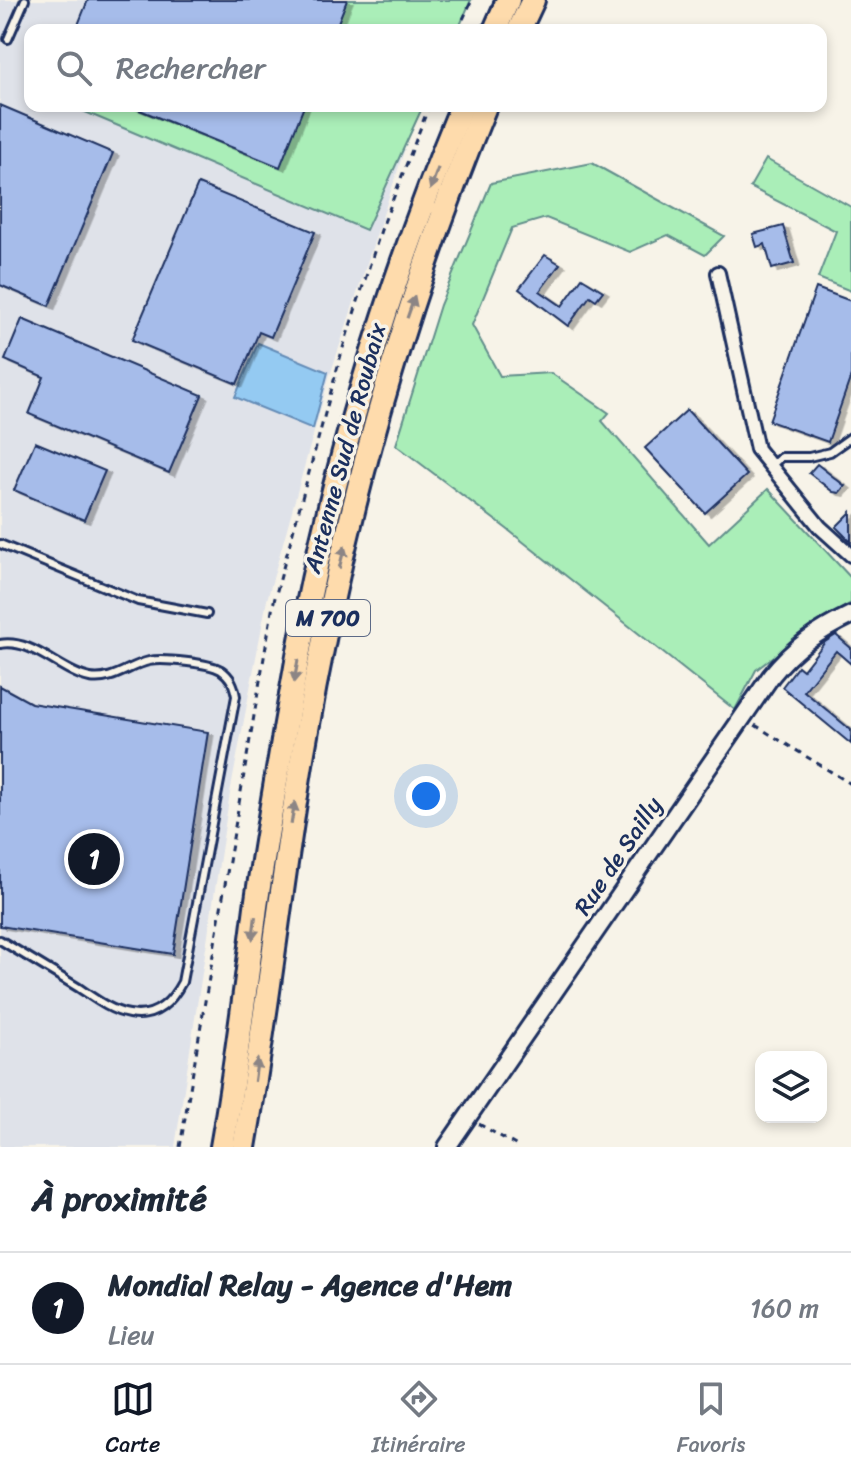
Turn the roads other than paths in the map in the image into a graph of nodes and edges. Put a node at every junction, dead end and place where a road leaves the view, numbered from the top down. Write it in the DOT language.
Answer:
graph roads {
  1 [pos="25,0"];
  2 [pos="533,0"];
  3 [pos="522,24"];
  4 [pos="8,39"];
  5 [pos="460,112"];
  6 [pos="483,112"];
  7 [pos="718,273"];
  8 [pos="851,437"];
  9 [pos="770,466"];
  10 [pos="0,544"];
  11 [pos="851,555"];
  12 [pos="207,614"];
  13 [pos="851,615"];
  14 [pos="0,644"];
  15 [pos="0,940"];
  16 [pos="222,1147"];
  17 [pos="244,1147"];
  18 [pos="447,1147"];
  1 -- 4 [label="lane"];
  2 -- 3 [label="highway"];
  5 -- 16 [label="highway, Antenne Sud de Roubaix / M 700, one-way"];
  17 -- 6 [label="highway, Antenne Sud de Roubaix / M 700, one-way"];
  7 -- 9 [label="street"];
  8 -- 9 [label="lane"];
  9 -- 11 [label="street"];
  10 -- 12 [label="lane"];
  13 -- 18 [label="street, Rue de Sailly"];
  14 -- 15 [label="lane"];
}
